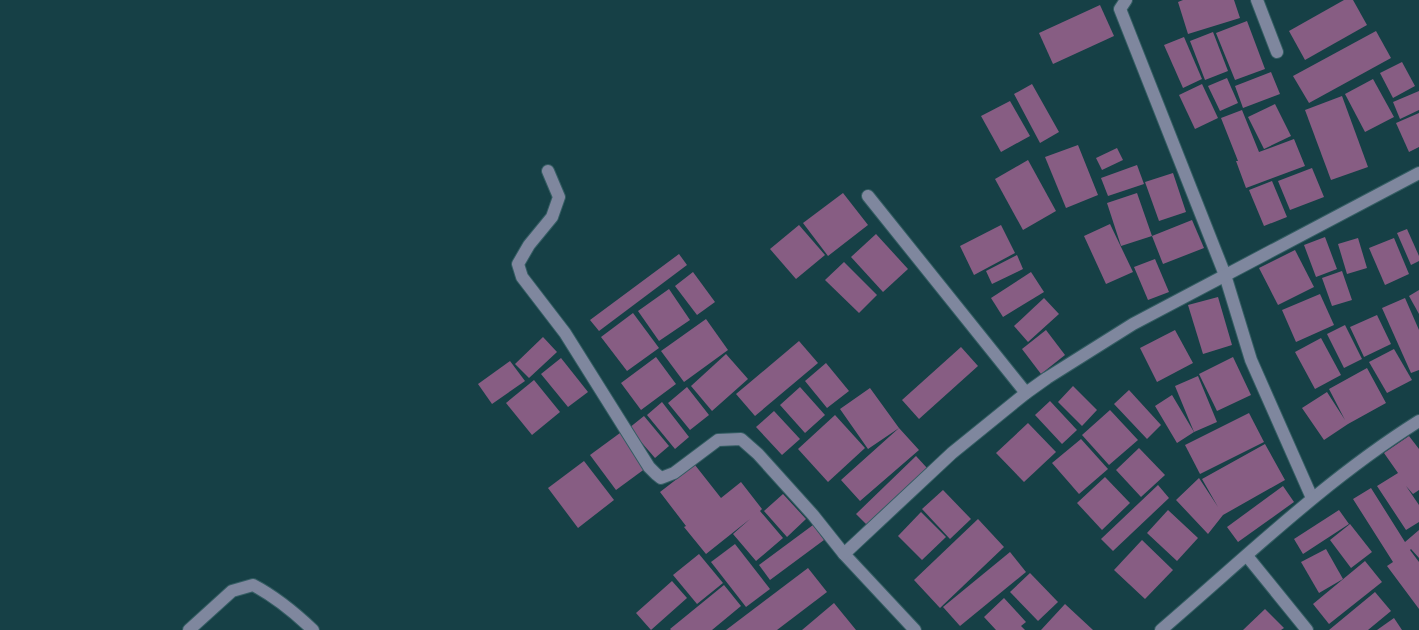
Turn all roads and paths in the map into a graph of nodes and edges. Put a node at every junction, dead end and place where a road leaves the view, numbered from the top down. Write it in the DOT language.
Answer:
graph roads {
  1 [pos="1126,0"];
  2 [pos="1257,0"];
  3 [pos="1277,52"];
  4 [pos="548,171"];
  5 [pos="1419,173"];
  6 [pos="868,196"];
  7 [pos="1225,275"];
  8 [pos="1026,393"];
  9 [pos="1419,421"];
  10 [pos="1312,498"];
  11 [pos="844,554"];
  12 [pos="1247,556"];
  13 [pos="189,630"];
  14 [pos="313,630"];
  15 [pos="915,630"];
  16 [pos="1161,630"];
  17 [pos="1308,630"];
  1 -- 7 [label="street"];
  2 -- 3 [label="street"];
  4 -- 11 [label="street"];
  5 -- 7 [label="street"];
  6 -- 8 [label="street"];
  7 -- 8 [label="street"];
  7 -- 10 [label="street"];
  8 -- 11 [label="street"];
  9 -- 10 [label="street"];
  10 -- 12 [label="street"];
  11 -- 15 [label="street"];
  12 -- 16 [label="street"];
  12 -- 17 [label="street"];
  13 -- 14 [label="street"];
}
